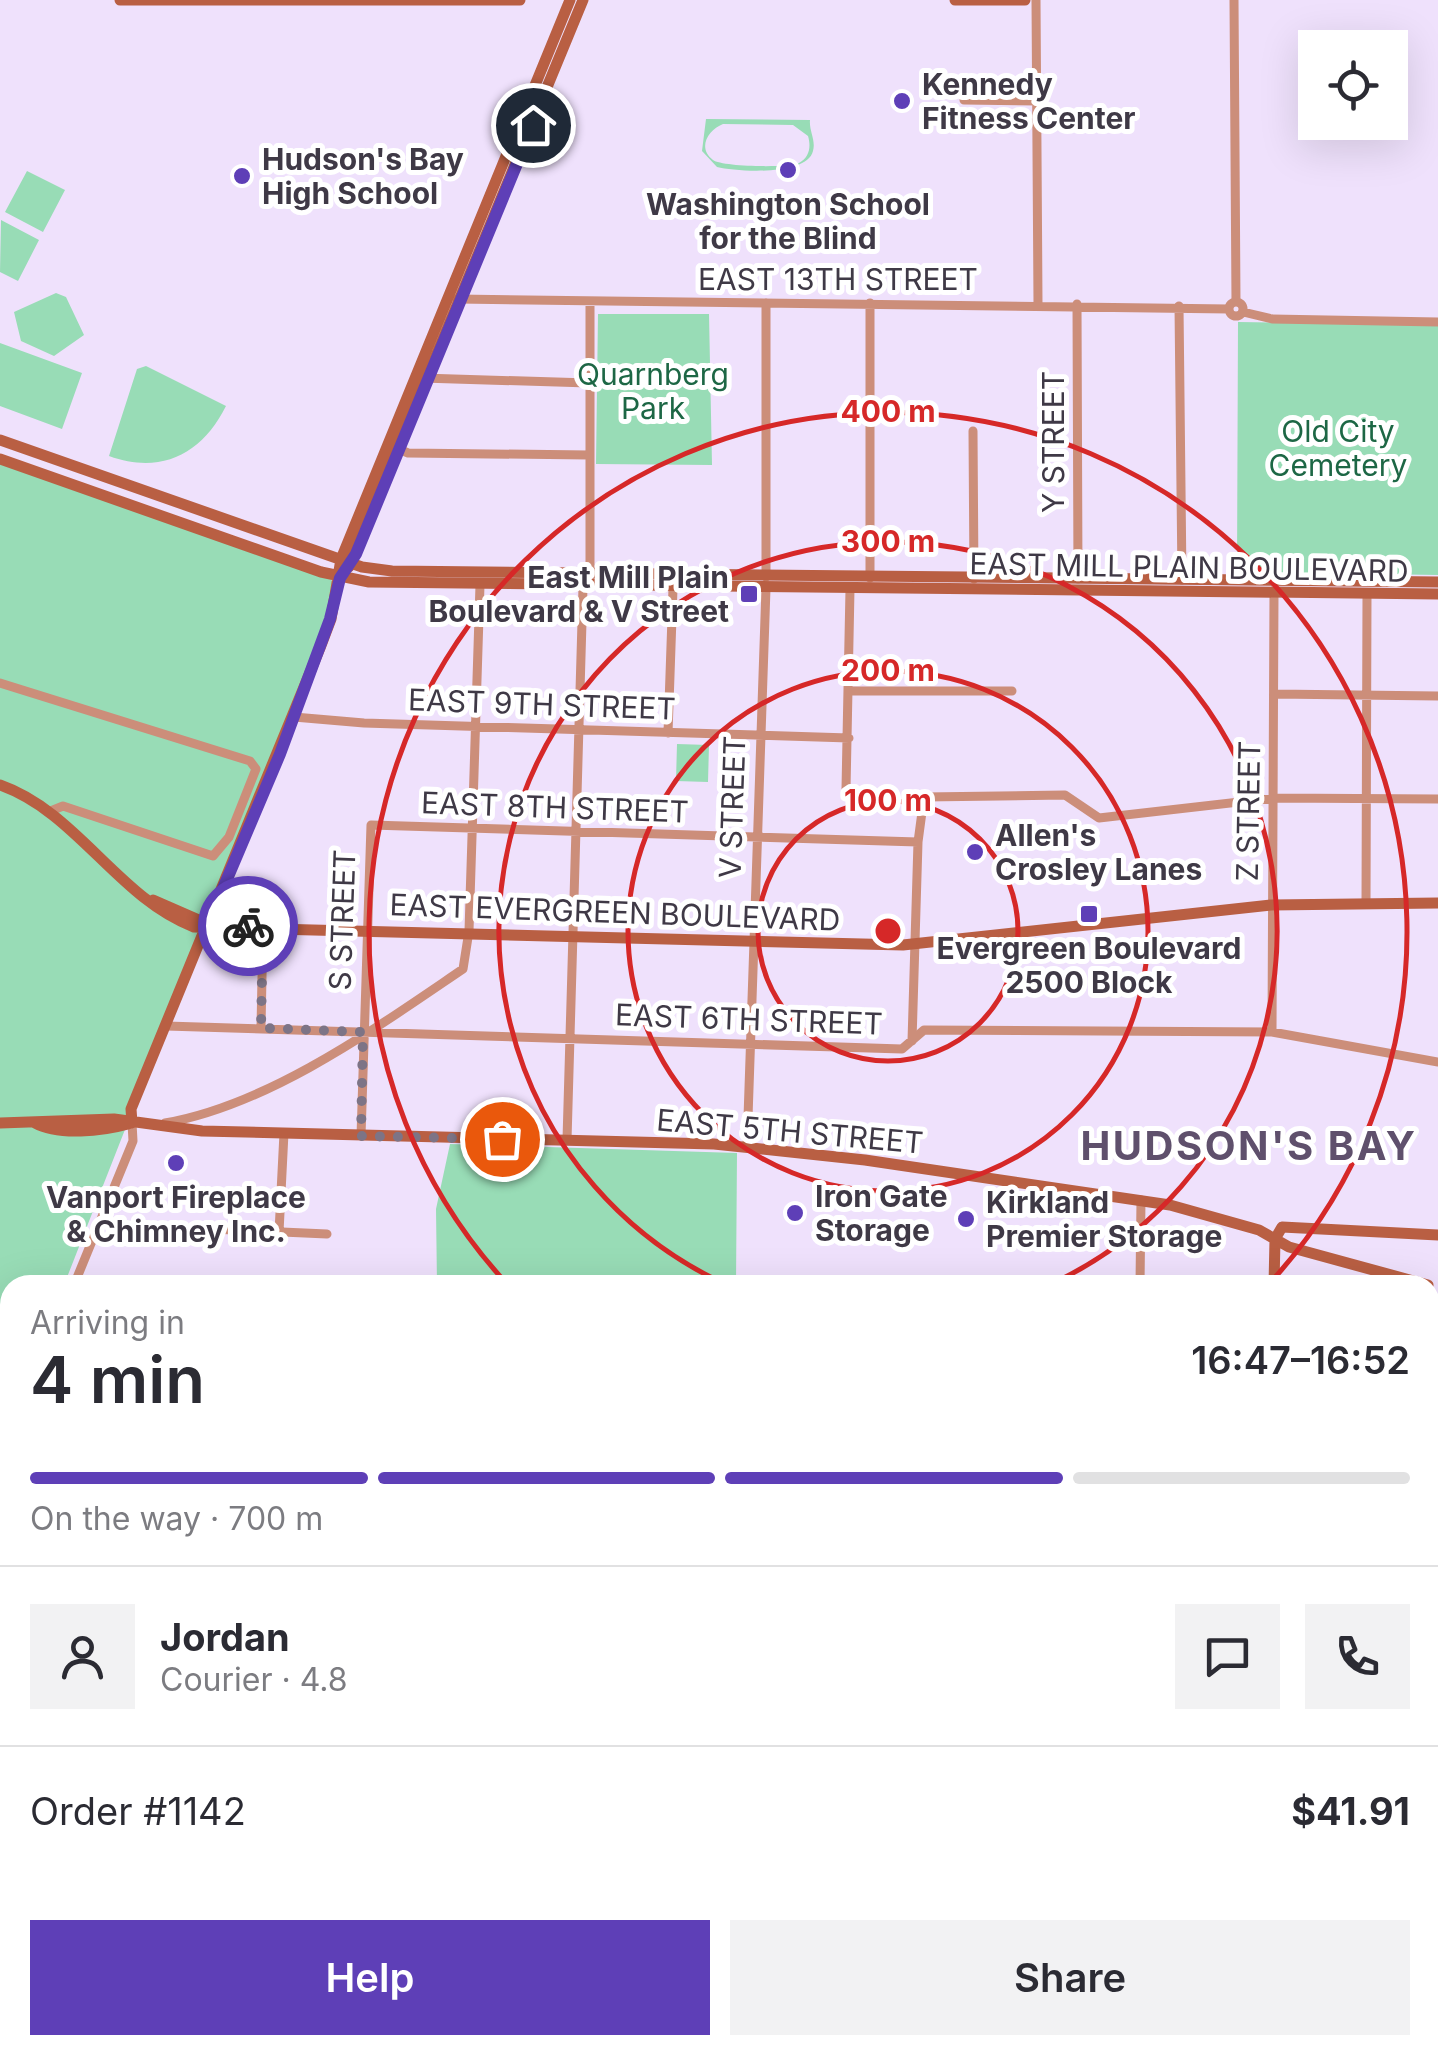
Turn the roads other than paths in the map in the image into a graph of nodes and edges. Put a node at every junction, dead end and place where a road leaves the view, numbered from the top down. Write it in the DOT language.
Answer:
graph roads {
  1 [pos="120,0"];
  2 [pos="520,0"];
  3 [pos="570,0"];
  4 [pos="583,0"];
  5 [pos="956,0"];
  6 [pos="1025,0"];
  7 [pos="1036,0"];
  8 [pos="1234,0"];
  9 [pos="964,100"];
  10 [pos="1038,101"];
  11 [pos="448,296"];
  12 [pos="462,301"];
  13 [pos="590,303"];
  14 [pos="766,303"];
  15 [pos="870,303"];
  16 [pos="1038,303"];
  17 [pos="1076,304"];
  18 [pos="1232,305"];
  19 [pos="1179,306"];
  20 [pos="1438,322"];
  21 [pos="415,375"];
  22 [pos="428,380"];
  23 [pos="589,383"];
  24 [pos="973,431"];
  25 [pos="0,440"];
  26 [pos="393,447"];
  27 [pos="590,455"];
  28 [pos="0,459"];
  29 [pos="346,561"];
  30 [pos="340,578"];
  31 [pos="870,578"];
  32 [pos="974,578"];
  33 [pos="1078,579"];
  34 [pos="1182,580"];
  35 [pos="587,582"];
  36 [pos="1438,582"];
  37 [pos="766,583"];
  38 [pos="480,585"];
  39 [pos="673,588"];
  40 [pos="850,589"];
  41 [pos="1274,592"];
  42 [pos="1367,594"];
  43 [pos="1438,594"];
  44 [pos="0,683"];
  45 [pos="849,691"];
  46 [pos="1012,691"];
  47 [pos="1275,694"];
  48 [pos="1367,696"];
  49 [pos="1438,696"];
  50 [pos="294,717"];
  51 [pos="476,726"];
  52 [pos="579,730"];
  53 [pos="668,732"];
  54 [pos="759,734"];
  55 [pos="849,738"];
  56 [pos="0,785"];
  57 [pos="846,789"];
  58 [pos="1274,798"];
  59 [pos="1366,799"];
  60 [pos="1438,799"];
  61 [pos="48,812"];
  62 [pos="370,826"];
  63 [pos="473,830"];
  64 [pos="576,833"];
  65 [pos="757,839"];
  66 [pos="918,842"];
  67 [pos="1366,903"];
  68 [pos="1438,903"];
  69 [pos="1272,905"];
  70 [pos="208,924"];
  71 [pos="263,926"];
  72 [pos="367,929"];
  73 [pos="469,932"];
  74 [pos="572,935"];
  75 [pos="753,940"];
  76 [pos="914,944"];
  77 [pos="166,1026"];
  78 [pos="261,1028"];
  79 [pos="363,1032"];
  80 [pos="1272,1032"];
  81 [pos="570,1039"];
  82 [pos="750,1044"];
  83 [pos="912,1044"];
  84 [pos="1438,1062"];
  85 [pos="0,1123"];
  86 [pos="132,1123"];
  87 [pos="162,1124"];
  88 [pos="284,1133"];
  89 [pos="361,1136"];
  90 [pos="567,1140"];
  91 [pos="748,1146"];
  92 [pos="1141,1200"];
  93 [pos="98,1224"];
  94 [pos="279,1232"];
  95 [pos="327,1234"];
  96 [pos="1438,1235"];
  97 [pos="1274,1238"];
  98 [pos="78,1275"];
  99 [pos="1140,1275"];
  100 [pos="1274,1275"];
  101 [pos="1392,1275"];
  102 [pos="317,2055"];
  103 [pos="354,2055"];
  1 -- 2 [label="street"];
  3 -- 11 [label="street"];
  4 -- 12 [label="street"];
  5 -- 6 [label="street"];
  7 -- 10 [label="street"];
  8 -- 18 [label="street"];
  9 -- 10 [label="street"];
  10 -- 16 [label="street"];
  11 -- 12 [label="street, EAST 13TH STREET"];
  11 -- 21 [label="street"];
  12 -- 13 [label="street, EAST 13TH STREET"];
  12 -- 22 [label="street"];
  13 -- 14 [label="street, EAST 13TH STREET"];
  13 -- 23 [label="street"];
  14 -- 15 [label="street, EAST 13TH STREET"];
  14 -- 37 [label="street, V STREET"];
  15 -- 16 [label="street, EAST 13TH STREET"];
  15 -- 31 [label="street"];
  16 -- 17 [label="street, EAST 13TH STREET"];
  17 -- 19 [label="street, EAST 13TH STREET"];
  17 -- 33 [label="street, Y STREET"];
  18 -- 19 [label="street, EAST 13TH STREET"];
  18 -- 20 [label="street"];
  19 -- 34 [label="street"];
  21 -- 22 [label="street"];
  21 -- 26 [label="street"];
  22 -- 23 [label="street"];
  22 -- 26 [label="street"];
  23 -- 27 [label="street"];
  24 -- 32 [label="street"];
  25 -- 29 [label="street, EAST MILL PLAIN BOULEVARD"];
  26 -- 27 [label="street"];
  26 -- 29 [label="street"];
  27 -- 35 [label="street"];
  28 -- 30 [label="street, EAST MILL PLAIN BOULEVARD"];
  29 -- 30 [label="street"];
  29 -- 35 [label="street, EAST MILL PLAIN BOULEVARD"];
  30 -- 38 [label="street, EAST MILL PLAIN BOULEVARD"];
  30 -- 50 [label="street"];
  31 -- 32 [label="street, EAST MILL PLAIN BOULEVARD"];
  31 -- 37 [label="street, EAST MILL PLAIN BOULEVARD"];
  32 -- 33 [label="street, EAST MILL PLAIN BOULEVARD"];
  33 -- 34 [label="street, EAST MILL PLAIN BOULEVARD"];
  34 -- 36 [label="street, EAST MILL PLAIN BOULEVARD"];
  35 -- 37 [label="street, EAST MILL PLAIN BOULEVARD"];
  35 -- 38 [label="street, EAST MILL PLAIN BOULEVARD"];
  35 -- 39 [label="street, EAST MILL PLAIN BOULEVARD"];
  35 -- 52 [label="street"];
  37 -- 39 [label="street, EAST MILL PLAIN BOULEVARD"];
  37 -- 40 [label="street, EAST MILL PLAIN BOULEVARD"];
  37 -- 54 [label="street, V STREET"];
  38 -- 51 [label="street"];
  39 -- 53 [label="street"];
  40 -- 41 [label="street, EAST MILL PLAIN BOULEVARD"];
  40 -- 45 [label="street"];
  41 -- 42 [label="street, EAST MILL PLAIN BOULEVARD"];
  41 -- 47 [label="street, Z STREET"];
  42 -- 43 [label="street, EAST MILL PLAIN BOULEVARD"];
  42 -- 48 [label="street"];
  44 -- 61 [label="street"];
  45 -- 46 [label="street"];
  45 -- 55 [label="street"];
  47 -- 48 [label="street"];
  47 -- 58 [label="street, Z STREET"];
  48 -- 49 [label="street"];
  48 -- 59 [label="street"];
  50 -- 51 [label="street, EAST 9TH STREET"];
  50 -- 70 [label="street"];
  51 -- 52 [label="street, EAST 9TH STREET"];
  51 -- 63 [label="street"];
  52 -- 53 [label="street, EAST 9TH STREET"];
  52 -- 64 [label="street"];
  53 -- 54 [label="street, EAST 9TH STREET"];
  54 -- 55 [label="street, EAST 9TH STREET"];
  54 -- 65 [label="street, V STREET"];
  55 -- 57 [label="street"];
  56 -- 61 [label="street, EAST EVERGREEN BOULEVARD"];
  58 -- 59 [label="street"];
  58 -- 66 [label="street"];
  58 -- 69 [label="street, Z STREET"];
  59 -- 60 [label="street"];
  59 -- 67 [label="street"];
  61 -- 70 [label="street, EAST EVERGREEN BOULEVARD"];
  62 -- 63 [label="street, EAST 8TH STREET"];
  62 -- 72 [label="street, S STREET"];
  63 -- 64 [label="street, EAST 8TH STREET"];
  63 -- 73 [label="street"];
  64 -- 65 [label="street, EAST 8TH STREET"];
  64 -- 74 [label="street"];
  65 -- 66 [label="street, EAST 8TH STREET"];
  65 -- 75 [label="street, V STREET"];
  66 -- 76 [label="street"];
  67 -- 68 [label="street, EAST EVERGREEN BOULEVARD"];
  67 -- 69 [label="street, EAST EVERGREEN BOULEVARD"];
  69 -- 76 [label="street, EAST EVERGREEN BOULEVARD"];
  69 -- 80 [label="street, Z STREET"];
  70 -- 71 [label="street, EAST EVERGREEN BOULEVARD"];
  70 -- 77 [label="street"];
  71 -- 72 [label="street, EAST EVERGREEN BOULEVARD"];
  71 -- 78 [label="street"];
  72 -- 73 [label="street, EAST EVERGREEN BOULEVARD"];
  72 -- 79 [label="street, S STREET"];
  73 -- 74 [label="street, EAST EVERGREEN BOULEVARD"];
  73 -- 79 [label="street"];
  74 -- 75 [label="street, EAST EVERGREEN BOULEVARD"];
  74 -- 81 [label="street"];
  75 -- 76 [label="street, EAST EVERGREEN BOULEVARD"];
  75 -- 82 [label="street, V STREET"];
  76 -- 83 [label="street"];
  77 -- 78 [label="street, EAST 6TH STREET"];
  77 -- 86 [label="street"];
  78 -- 79 [label="street, EAST 6TH STREET"];
  79 -- 81 [label="street, EAST 6TH STREET"];
  79 -- 87 [label="street"];
  79 -- 89 [label="street, S STREET"];
  80 -- 83 [label="street, EAST 6TH STREET"];
  80 -- 84 [label="street, EAST 6TH STREET"];
  81 -- 82 [label="street, EAST 6TH STREET"];
  81 -- 90 [label="street"];
  82 -- 83 [label="street, EAST 6TH STREET"];
  82 -- 91 [label="street, V STREET"];
  85 -- 86 [label="street, EAST 5TH STREET"];
  86 -- 87 [label="street, EAST 5TH STREET"];
  86 -- 93 [label="street"];
  87 -- 88 [label="street, EAST 5TH STREET"];
  88 -- 89 [label="street, EAST 5TH STREET"];
  88 -- 94 [label="street"];
  89 -- 90 [label="street, EAST 5TH STREET"];
  90 -- 91 [label="street, EAST 5TH STREET"];
  91 -- 92 [label="street, EAST 5TH STREET"];
  92 -- 97 [label="street, EAST 5TH STREET"];
  92 -- 99 [label="street"];
  93 -- 94 [label="street"];
  93 -- 98 [label="street"];
  94 -- 95 [label="street"];
  96 -- 97 [label="street"];
  97 -- 100 [label="street"];
  97 -- 101 [label="street, EAST 5TH STREET"];
  102 -- 103 [label="highway"];
}
